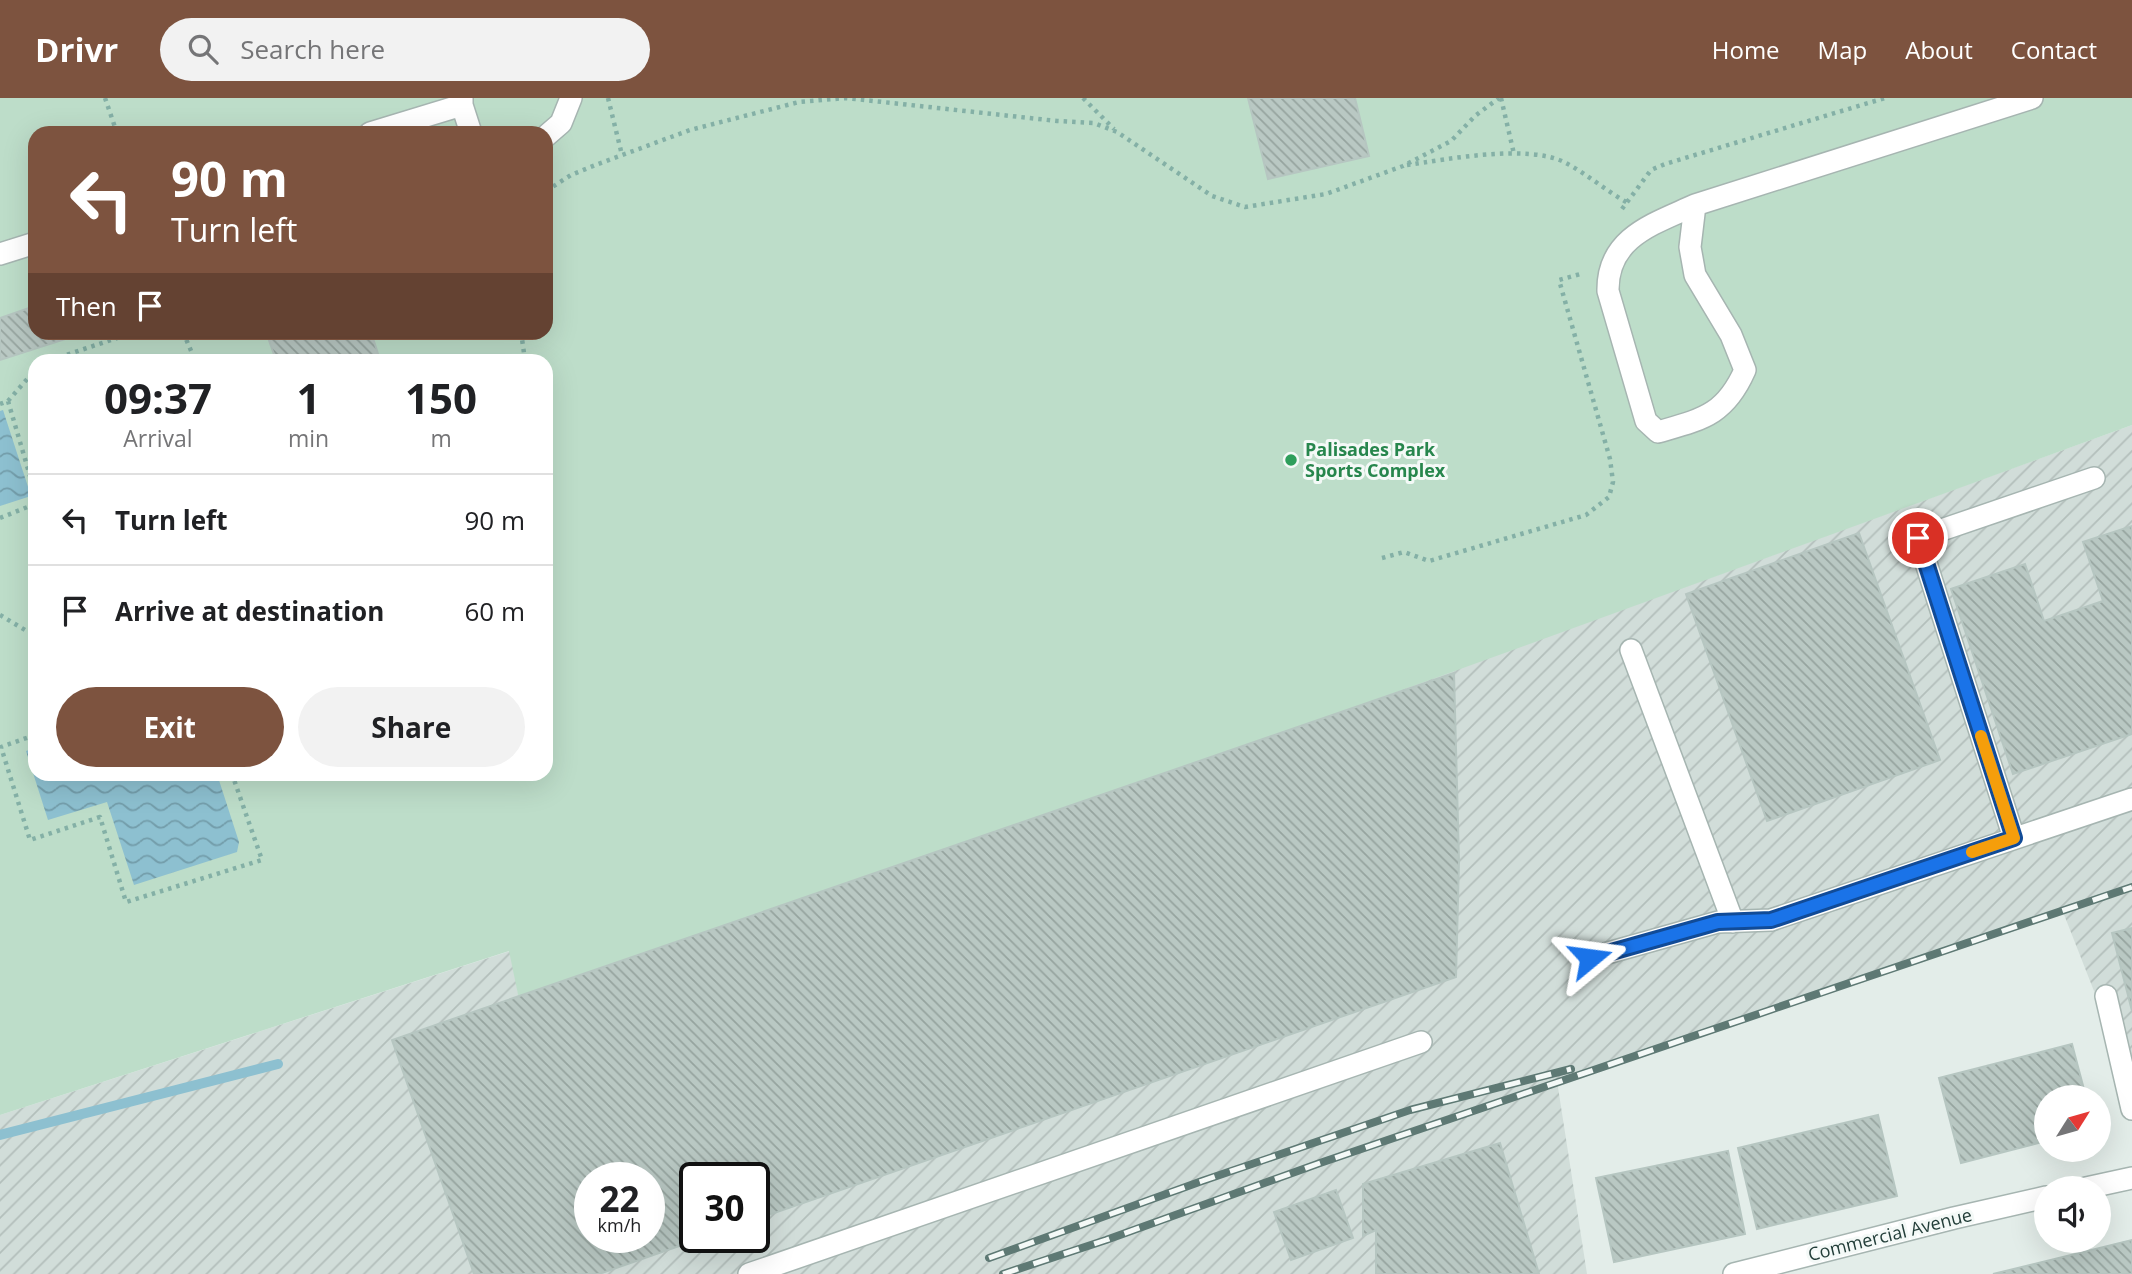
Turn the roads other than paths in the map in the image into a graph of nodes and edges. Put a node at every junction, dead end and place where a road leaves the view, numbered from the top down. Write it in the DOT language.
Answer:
graph roads {
  1 [pos="571,98"];
  2 [pos="2032,98"];
  3 [pos="462,102"];
  4 [pos="391,126"];
  5 [pos="469,126"];
  6 [pos="553,130"];
  7 [pos="1695,205"];
  8 [pos="28,245"];
  9 [pos="0,254"];
  10 [pos="2094,478"];
  11 [pos="1631,650"];
  12 [pos="2132,799"];
  13 [pos="2014,838"];
  14 [pos="1733,922"];
  15 [pos="1590,958"];
  16 [pos="2106,996"];
  17 [pos="1421,1042"];
  18 [pos="2132,1109"];
  19 [pos="2132,1178"];
  20 [pos="2111,1182"];
  21 [pos="2034,1200"];
  22 [pos="749,1274"];
  23 [pos="1734,1274"];
  1 -- 6 [label="street"];
  2 -- 7 [label="street"];
  3 -- 4 [label="street"];
  3 -- 5 [label="street"];
  7 -- 7 [label="street"];
  8 -- 9 [label="street"];
  10 -- 13 [label="street"];
  11 -- 14 [label="street"];
  12 -- 13 [label="street"];
  13 -- 14 [label="street"];
  14 -- 15 [label="street"];
  16 -- 18 [label="street"];
  17 -- 22 [label="street"];
  19 -- 20 [label="street"];
  21 -- 23 [label="street, Commercial Avenue"];
}
